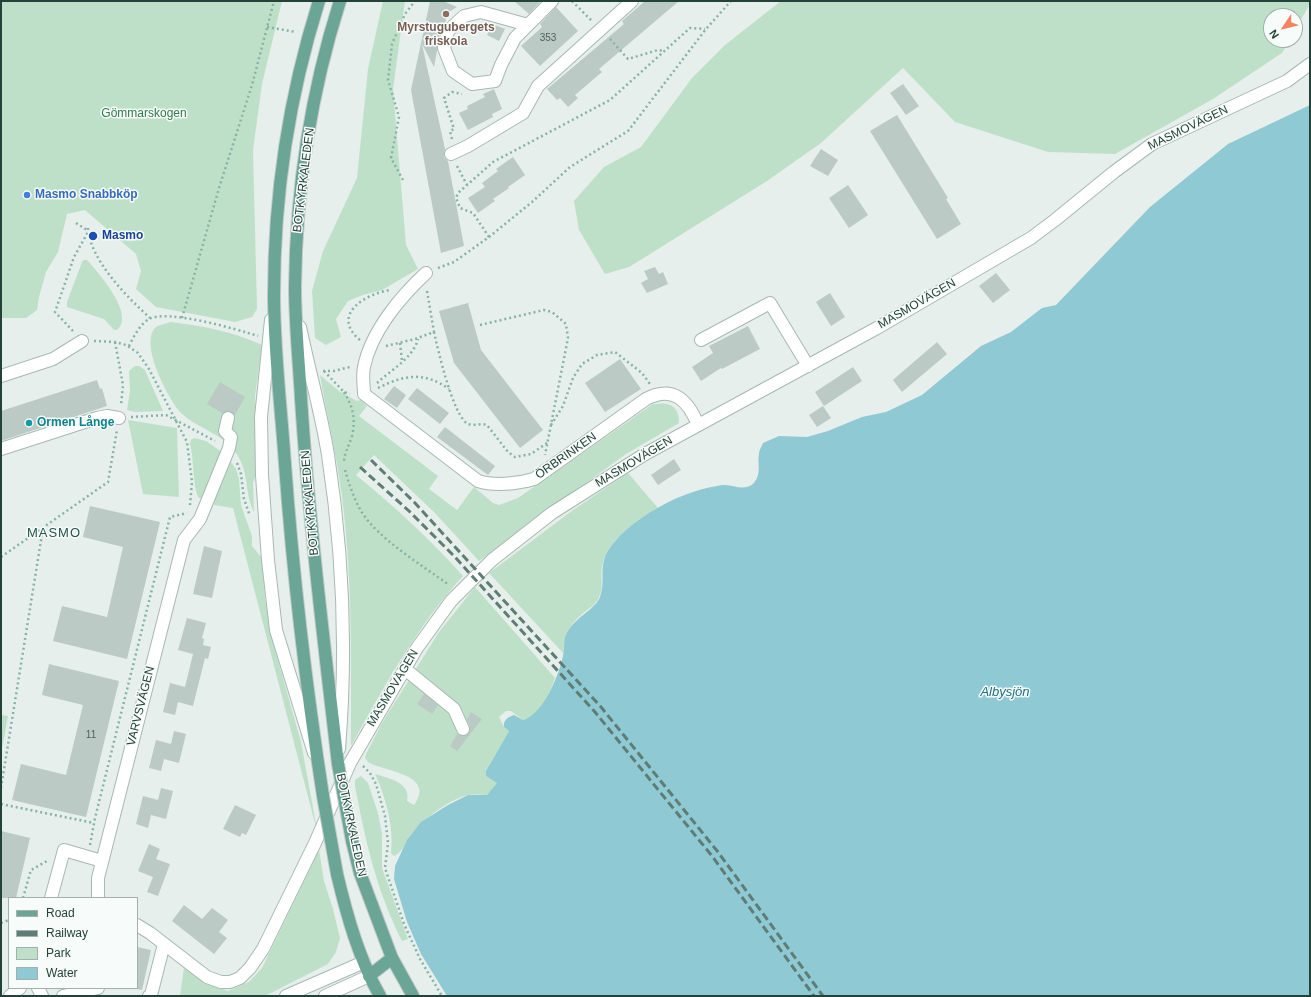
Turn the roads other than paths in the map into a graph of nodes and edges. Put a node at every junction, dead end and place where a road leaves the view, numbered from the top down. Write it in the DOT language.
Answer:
graph roads {
  1 [pos="319,1"];
  2 [pos="340,1"];
  3 [pos="552,1"];
  4 [pos="632,1"];
  5 [pos="528,25"];
  6 [pos="1310,64"];
  7 [pos="451,154"];
  8 [pos="426,273"];
  9 [pos="274,295"];
  10 [pos="296,311"];
  11 [pos="701,340"];
  12 [pos="82,341"];
  13 [pos="808,366"];
  14 [pos="1,376"];
  15 [pos="119,418"];
  16 [pos="228,418"];
  17 [pos="698,424"];
  18 [pos="1,450"];
  19 [pos="405,669"];
  20 [pos="463,729"];
  21 [pos="318,764"];
  22 [pos="338,764"];
  23 [pos="102,861"];
  24 [pos="51,897"];
  25 [pos="98,897"];
  26 [pos="138,926"];
  27 [pos="164,944"];
  28 [pos="392,958"];
  29 [pos="364,962"];
  30 [pos="369,976"];
  31 [pos="19,989"];
  32 [pos="94,989"];
  33 [pos="10,996"];
  34 [pos="63,996"];
  35 [pos="149,996"];
  36 [pos="286,996"];
  37 [pos="325,996"];
  38 [pos="380,996"];
  39 [pos="413,996"];
  1 -- 9 [label="main road, BOTKYRKALEDEN"];
  2 -- 10 [label="main road, BOTKYRKALEDEN"];
  3 -- 5 [label="street"];
  4 -- 7 [label="street"];
  5 -- 5 [label="street"];
  6 -- 13 [label="street, MASMOVÄGEN"];
  8 -- 17 [label="street, ÖRBRINKEN"];
  9 -- 21 [label="main road, BOTKYRKALEDEN"];
  9 -- 21 [label="street"];
  10 -- 22 [label="main road, BOTKYRKALEDEN"];
  10 -- 22 [label="street"];
  11 -- 13 [label="street"];
  12 -- 14 [label="street"];
  13 -- 17 [label="street, MASMOVÄGEN"];
  15 -- 18 [label="street"];
  16 -- 23 [label="street, VARVSVÄGEN"];
  17 -- 19 [label="street, MASMOVÄGEN"];
  19 -- 20 [label="street"];
  19 -- 27 [label="street, MASMOVÄGEN"];
  21 -- 29 [label="main road, BOTKYRKALEDEN, bridge"];
  22 -- 28 [label="main road, BOTKYRKALEDEN, bridge"];
  23 -- 24 [label="street"];
  23 -- 25 [label="street, VARVSVÄGEN"];
  26 -- 27 [label="street, MASMOVÄGEN"];
  27 -- 35 [label="street"];
  28 -- 29 [label="main road"];
  28 -- 30 [label="main road"];
  28 -- 39 [label="main road, BOTKYRKALEDEN"];
  29 -- 30 [label="main road, BOTKYRKALEDEN"];
  29 -- 36 [label="street"];
  30 -- 37 [label="street"];
  30 -- 38 [label="main road, BOTKYRKALEDEN"];
  31 -- 33 [label="street"];
  32 -- 34 [label="street"];
}
